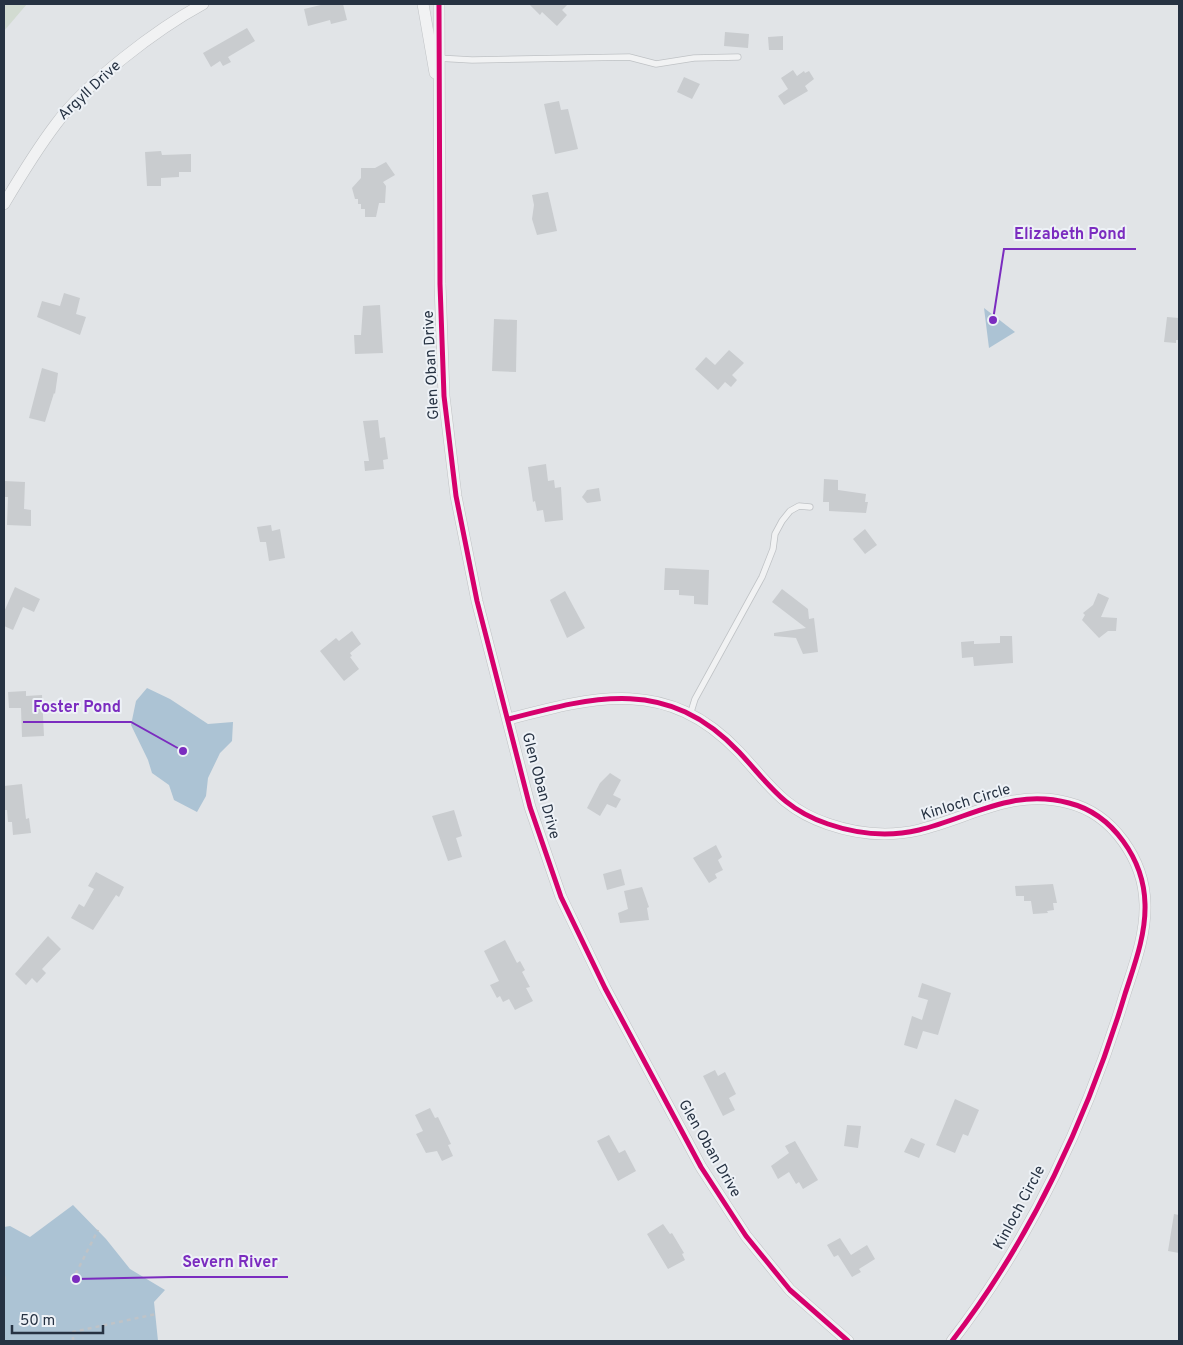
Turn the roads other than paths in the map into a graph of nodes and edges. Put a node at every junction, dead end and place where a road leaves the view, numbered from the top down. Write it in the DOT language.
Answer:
graph roads {
  1 [pos="203,4"];
  2 [pos="423,4"];
  3 [pos="439,4"];
  4 [pos="738,57"];
  5 [pos="436,58"];
  6 [pos="4,204"];
  7 [pos="810,507"];
  8 [pos="690,716"];
  9 [pos="509,719"];
  10 [pos="848,1341"];
  11 [pos="952,1341"];
  1 -- 6 [label="street, Argyll Drive"];
  2 -- 5 [label="street, Glen Oban Drive"];
  3 -- 5 [label="street, Glen Oban Drive"];
  4 -- 5 [label="lane"];
  5 -- 9 [label="street, Glen Oban Drive"];
  7 -- 8 [label="lane"];
  8 -- 9 [label="street, Kinloch Circle"];
  8 -- 11 [label="street, Kinloch Circle"];
  9 -- 10 [label="street, Glen Oban Drive"];
}
